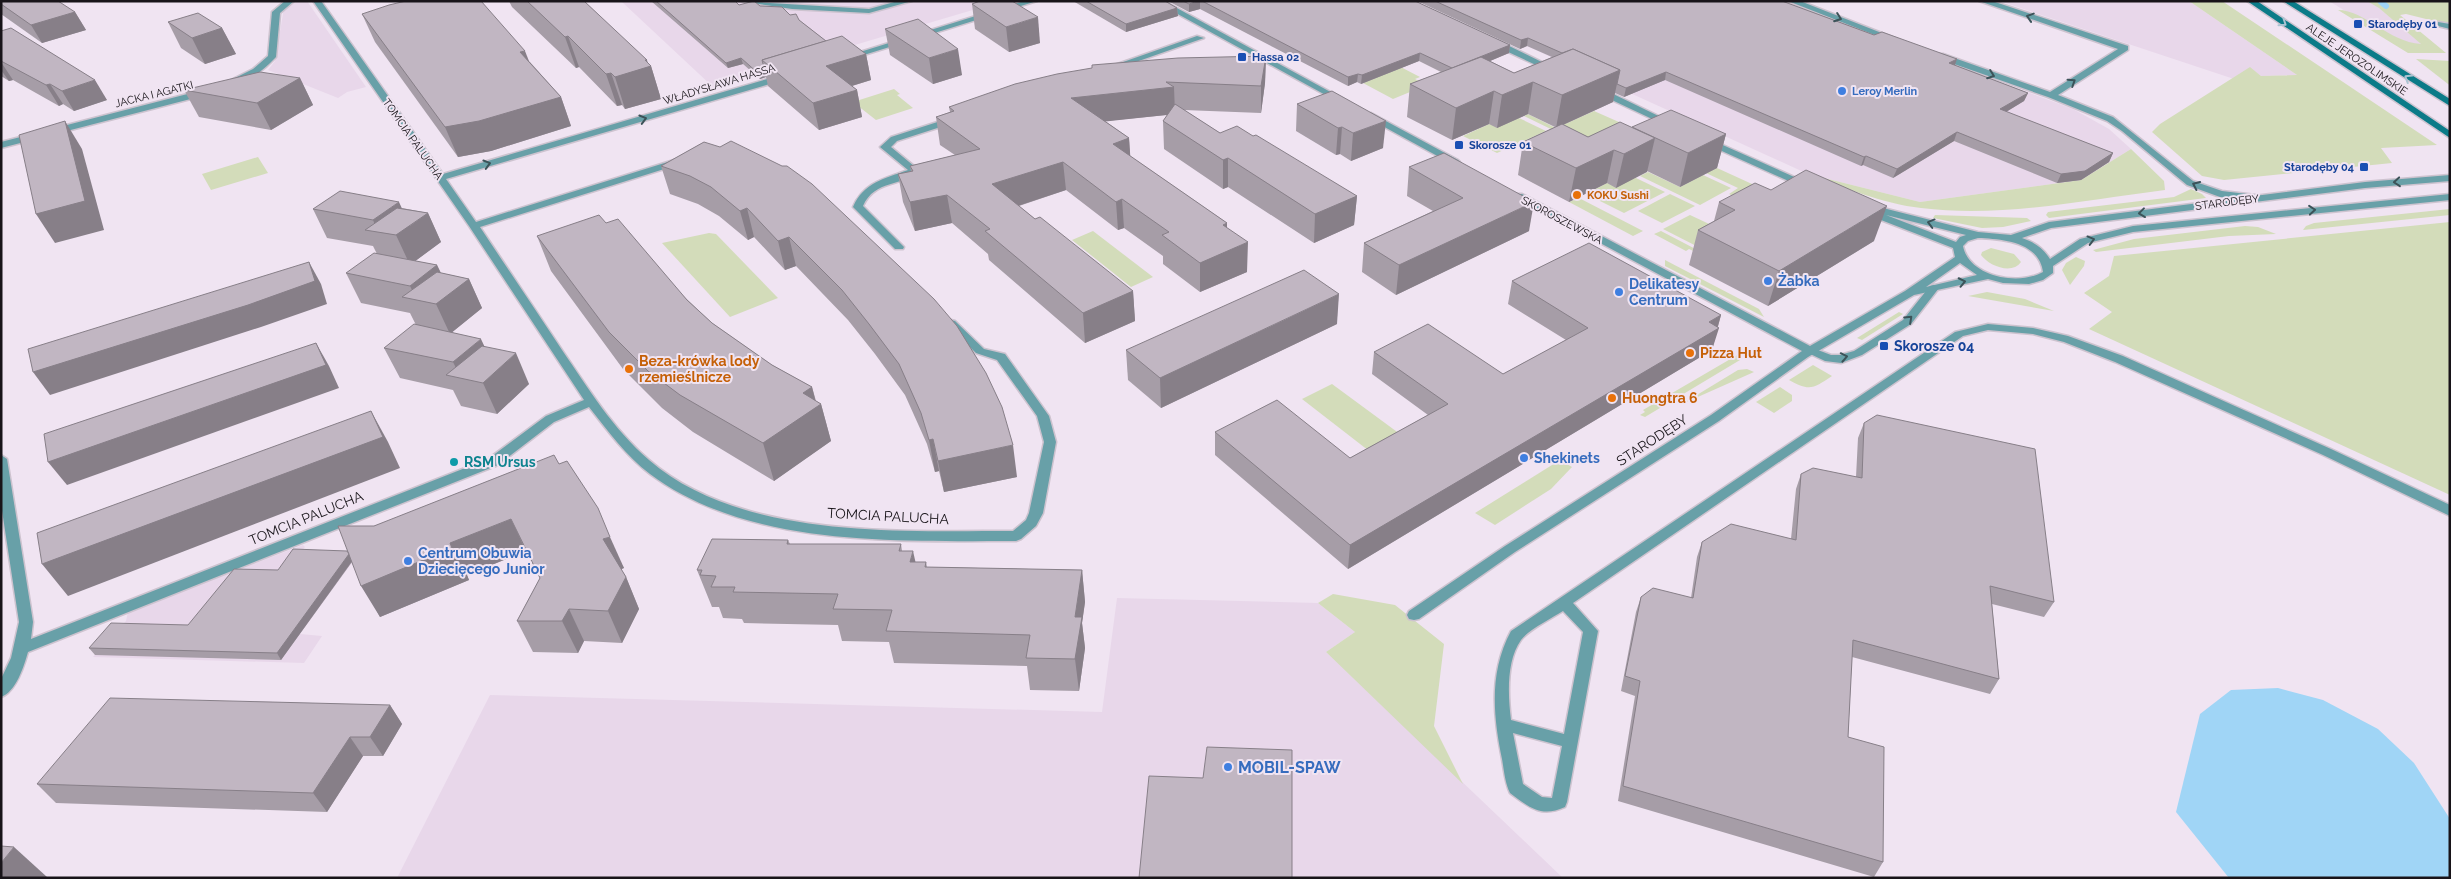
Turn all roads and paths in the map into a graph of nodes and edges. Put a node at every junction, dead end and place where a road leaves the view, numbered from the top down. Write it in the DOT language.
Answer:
graph roads {
  1 [pos="290,1"];
  2 [pos="317,1"];
  3 [pos="743,1"];
  4 [pos="908,1"];
  5 [pos="1033,1"];
  6 [pos="1158,1"];
  7 [pos="1792,1"];
  8 [pos="1983,1"];
  9 [pos="2251,1"];
  10 [pos="2288,1"];
  11 [pos="2440,24"];
  12 [pos="2450,27"];
  13 [pos="1200,38"];
  14 [pos="1486,38"];
  15 [pos="1905,43"];
  16 [pos="1932,53"];
  17 [pos="835,61"];
  18 [pos="1104,70"];
  19 [pos="1564,74"];
  20 [pos="789,75"];
  21 [pos="224,86"];
  22 [pos="1590,86"];
  23 [pos="209,91"];
  24 [pos="2051,95"];
  25 [pos="2450,104"];
  26 [pos="967,115"];
  27 [pos="1680,129"];
  28 [pos="2450,135"];
  29 [pos="1698,136"];
  30 [pos="1,145"];
  31 [pos="684,159"];
  32 [pos="1466,168"];
  33 [pos="2448,177"];
  34 [pos="440,178"];
  35 [pos="1821,192"];
  36 [pos="1513,193"];
  37 [pos="2450,197"];
  38 [pos="2260,198"];
  39 [pos="474,226"];
  40 [pos="1978,235"];
  41 [pos="2011,239"];
  42 [pos="1958,246"];
  43 [pos="899,247"];
  44 [pos="1961,258"];
  45 [pos="2049,264"];
  46 [pos="1989,276"];
  47 [pos="1934,288"];
  48 [pos="1909,293"];
  49 [pos="944,317"];
  50 [pos="1810,351"];
  51 [pos="592,402"];
  52 [pos="1,459"];
  53 [pos="2450,511"];
  54 [pos="1564,602"];
  55 [pos="1414,615"];
  56 [pos="23,648"];
  57 [pos="1,691"];
  58 [pos="1503,726"];
  59 [pos="1570,742"];
  1 -- 21 [label="street"];
  2 -- 34 [label="street, TOMCIA PALUCHA"];
  3 -- 4 [label="street"];
  5 -- 17 [label="street"];
  6 -- 32 [label="street"];
  7 -- 15 [label="street, one-way"];
  24 -- 8 [label="street, one-way"];
  9 -- 28 [label="main road, ALEJE JEROZOLIMSKIE, one-way"];
  25 -- 10 [label="main road, ALEJE JEROZOLIMSKIE, one-way"];
  11 -- 12 [label="street"];
  13 -- 18 [label="street"];
  14 -- 19 [label="street"];
  16 -- 24 [label="street, one-way"];
  34 -- 20 [label="street, WŁADYSŁAWA HASSA, one-way"];
  22 -- 27 [label="street"];
  23 -- 30 [label="street, JACKA I AGATKI"];
  38 -- 24 [label="street, one-way"];
  26 -- 43 [label="street"];
  29 -- 35 [label="street"];
  31 -- 39 [label="street"];
  33 -- 38 [label="street, STARODĘBY, one-way"];
  34 -- 39 [label="street, TOMCIA PALUCHA"];
  36 -- 50 [label="street, SKOROSZEWSKA"];
  45 -- 37 [label="street, STARODĘBY, one-way"];
  38 -- 41 [label="street, STARODĘBY, one-way"];
  39 -- 51 [label="street, TOMCIA PALUCHA"];
  40 -- 41 [label="street"];
  40 -- 42 [label="street"];
  40 -- 42 [label="street, one-way"];
  41 -- 45 [label="street"];
  42 -- 44 [label="street"];
  44 -- 46 [label="street"];
  44 -- 48 [label="street, STARODĘBY"];
  45 -- 46 [label="street, STARODĘBY"];
  47 -- 46 [label="street, STARODĘBY, one-way"];
  47 -- 48 [label="street, STARODĘBY"];
  50 -- 47 [label="street, SKOROSZEWSKA, one-way"];
  48 -- 50 [label="street, STARODĘBY"];
  49 -- 51 [label="street, TOMCIA PALUCHA"];
  50 -- 55 [label="street, STARODĘBY"];
  51 -- 56 [label="street, TOMCIA PALUCHA"];
  52 -- 56 [label="street"];
  53 -- 54 [label="street"];
  54 -- 58 [label="street"];
  54 -- 59 [label="street"];
  56 -- 57 [label="street"];
  58 -- 59 [label="street"];
  58 -- 59 [label="street"];
}
